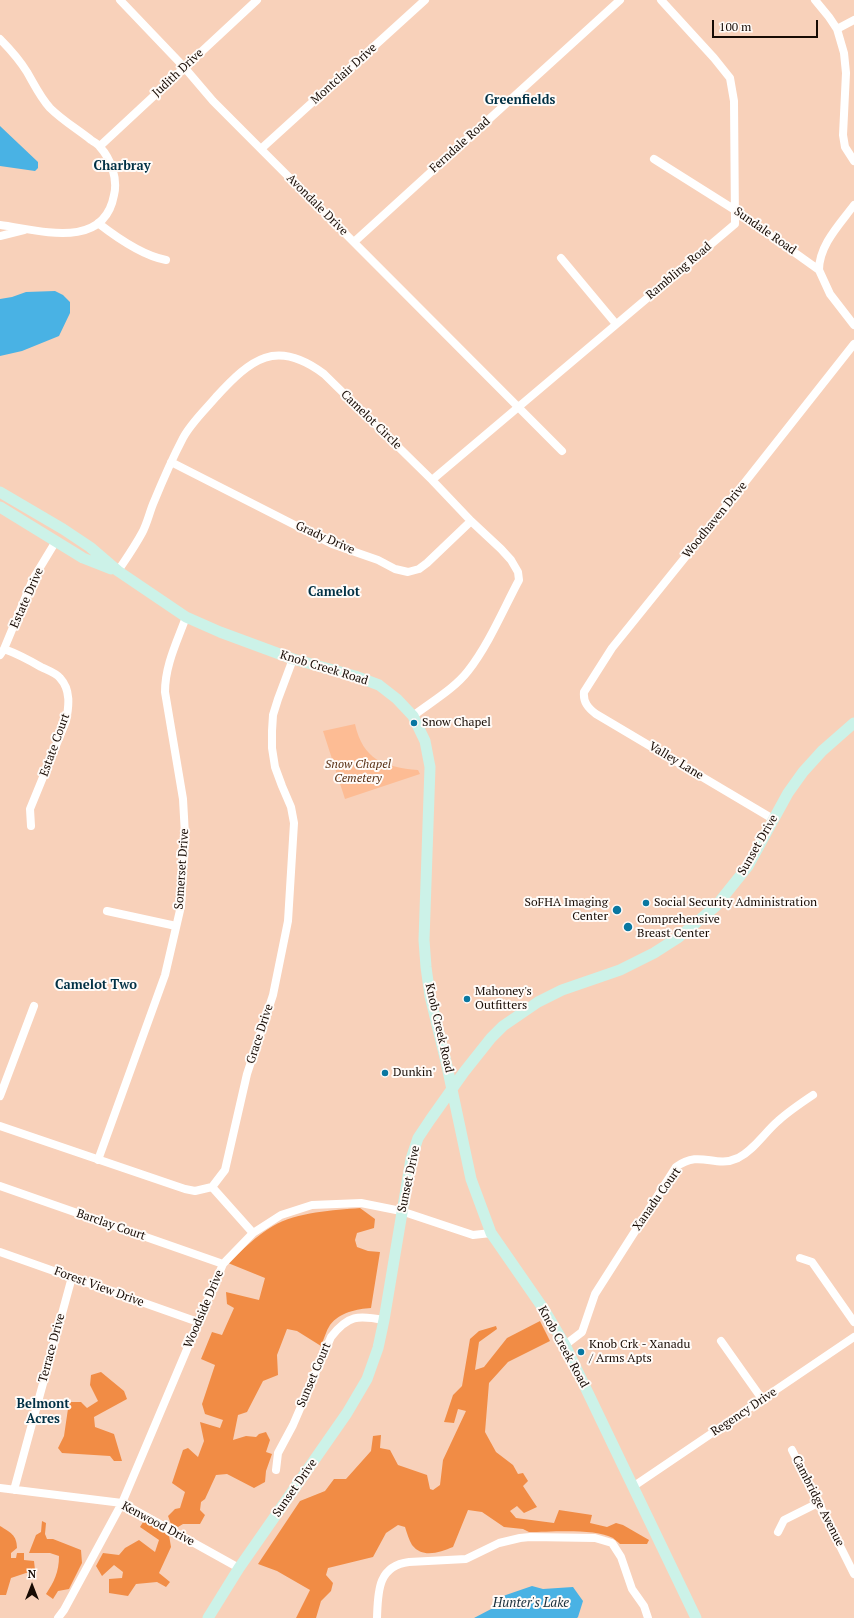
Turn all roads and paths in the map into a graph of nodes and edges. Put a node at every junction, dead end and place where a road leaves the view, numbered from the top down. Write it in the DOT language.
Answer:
graph roads {
  1 [pos="120,0"];
  2 [pos="257,0"];
  3 [pos="425,0"];
  4 [pos="620,0"];
  5 [pos="661,0"];
  6 [pos="815,0"];
  7 [pos="854,20"];
  8 [pos="837,29"];
  9 [pos="0,39"];
  10 [pos="184,67"];
  11 [pos="100,146"];
  12 [pos="262,148"];
  13 [pos="654,159"];
  14 [pos="854,161"];
  15 [pos="854,205"];
  16 [pos="735,210"];
  17 [pos="98,223"];
  18 [pos="0,225"];
  19 [pos="28,229"];
  20 [pos="0,236"];
  21 [pos="354,242"];
  22 [pos="562,258"];
  23 [pos="166,260"];
  24 [pos="819,270"];
  25 [pos="616,324"];
  26 [pos="854,325"];
  27 [pos="854,344"];
  28 [pos="518,407"];
  29 [pos="562,452"];
  30 [pos="171,462"];
  31 [pos="432,480"];
  32 [pos="0,492"];
  33 [pos="0,507"];
  34 [pos="46,518"];
  35 [pos="471,521"];
  36 [pos="56,542"];
  37 [pos="90,547"];
  38 [pos="118,572"];
  39 [pos="186,618"];
  40 [pos="2,652"];
  41 [pos="293,659"];
  42 [pos="583,699"];
  43 [pos="413,716"];
  44 [pos="854,723"];
  45 [pos="772,819"];
  46 [pos="32,826"];
  47 [pos="107,911"];
  48 [pos="176,926"];
  49 [pos="34,1006"];
  50 [pos="452,1088"];
  51 [pos="813,1095"];
  52 [pos="0,1096"];
  53 [pos="0,1126"];
  54 [pos="98,1160"];
  55 [pos="0,1186"];
  56 [pos="212,1188"];
  57 [pos="401,1211"];
  58 [pos="253,1233"];
  59 [pos="491,1233"];
  60 [pos="0,1252"];
  61 [pos="800,1258"];
  62 [pos="223,1264"];
  63 [pos="72,1277"];
  64 [pos="384,1320"];
  65 [pos="198,1322"];
  66 [pos="854,1322"];
  67 [pos="854,1337"];
  68 [pos="721,1341"];
  69 [pos="565,1345"];
  70 [pos="762,1399"];
  71 [pos="792,1450"];
  72 [pos="276,1470"];
  73 [pos="634,1486"];
  74 [pos="0,1488"];
  75 [pos="14,1490"];
  76 [pos="818,1503"];
  77 [pos="122,1504"];
  78 [pos="778,1532"];
  79 [pos="239,1568"];
  80 [pos="854,1574"];
  81 [pos="58,1618"];
  82 [pos="208,1618"];
  83 [pos="377,1618"];
  84 [pos="648,1618"];
  85 [pos="696,1618"];
  1 -- 10 [label="street, Avondale Drive"];
  2 -- 10 [label="street, Judith Drive"];
  3 -- 12 [label="street, Montclair Drive"];
  4 -- 21 [label="street, Ferndale Road"];
  5 -- 16 [label="street, Rambling Road"];
  6 -- 8 [label="street"];
  7 -- 8 [label="street"];
  8 -- 14 [label="street"];
  9 -- 11 [label="street"];
  10 -- 11 [label="street, Judith Drive"];
  10 -- 12 [label="street, Avondale Drive"];
  11 -- 17 [label="street"];
  12 -- 21 [label="street, Avondale Drive"];
  13 -- 16 [label="street, Sundale Road"];
  15 -- 24 [label="street"];
  16 -- 24 [label="street, Sundale Road"];
  16 -- 25 [label="street, Rambling Road"];
  17 -- 19 [label="street"];
  17 -- 23 [label="street"];
  18 -- 19 [label="street"];
  19 -- 20 [label="street"];
  21 -- 28 [label="street, Avondale Drive"];
  22 -- 25 [label="street"];
  24 -- 26 [label="street, Sundale Road"];
  25 -- 28 [label="street, Rambling Road"];
  27 -- 42 [label="street, Woodhaven Drive"];
  28 -- 29 [label="street, Avondale Drive"];
  28 -- 31 [label="street, Rambling Road"];
  30 -- 31 [label="street, Camelot Circle"];
  30 -- 35 [label="street, Grady Drive"];
  30 -- 38 [label="street, Camelot Circle"];
  31 -- 35 [label="street, Camelot Circle"];
  32 -- 34 [label="main road, Knob Creek Road"];
  33 -- 36 [label="main road, Knob Creek Road"];
  34 -- 36 [label="main road"];
  34 -- 37 [label="main road, Knob Creek Road"];
  35 -- 43 [label="street, Camelot Circle"];
  36 -- 37 [label="main road"];
  36 -- 38 [label="main road, Knob Creek Road"];
  36 -- 40 [label="street, Estate Drive"];
  37 -- 38 [label="main road, Knob Creek Road"];
  38 -- 39 [label="main road, Knob Creek Road"];
  39 -- 41 [label="main road, Knob Creek Road"];
  39 -- 48 [label="street, Somerset Drive"];
  40 -- 46 [label="street, Estate Court"];
  41 -- 43 [label="main road, Knob Creek Road"];
  41 -- 56 [label="street, Grace Drive"];
  42 -- 45 [label="street, Valley Lane"];
  43 -- 50 [label="main road, Knob Creek Road"];
  44 -- 45 [label="main road, Sunset Drive"];
  45 -- 50 [label="main road, Sunset Drive"];
  47 -- 48 [label="street"];
  48 -- 54 [label="street, Somerset Drive"];
  49 -- 52 [label="street"];
  50 -- 57 [label="main road, Sunset Drive"];
  50 -- 59 [label="main road, Knob Creek Road"];
  51 -- 69 [label="street, Xanadu Court"];
  53 -- 54 [label="street"];
  54 -- 56 [label="street"];
  55 -- 62 [label="street, Barclay Court"];
  56 -- 58 [label="street"];
  57 -- 58 [label="street, Woodside Drive"];
  57 -- 59 [label="street, Woodside Drive"];
  57 -- 64 [label="main road, Sunset Drive"];
  58 -- 62 [label="street, Woodside Drive"];
  59 -- 69 [label="main road, Knob Creek Road"];
  60 -- 63 [label="street, Forest View Drive"];
  61 -- 66 [label="street"];
  62 -- 65 [label="street, Woodside Drive"];
  63 -- 65 [label="street, Forest View Drive"];
  63 -- 75 [label="street, Terrace Drive"];
  64 -- 72 [label="street, Sunset Court"];
  64 -- 79 [label="main road, Sunset Drive"];
  65 -- 77 [label="street, Woodside Drive"];
  67 -- 70 [label="street, Regency Drive"];
  68 -- 70 [label="street"];
  69 -- 73 [label="main road, Knob Creek Road"];
  70 -- 73 [label="street, Regency Drive"];
  71 -- 76 [label="street, Cambridge Avenue"];
  73 -- 85 [label="main road, Knob Creek Road"];
  74 -- 75 [label="street, Kenwood Drive"];
  75 -- 77 [label="street, Kenwood Drive"];
  76 -- 78 [label="street"];
  76 -- 80 [label="street, Cambridge Avenue"];
  77 -- 79 [label="street, Kenwood Drive"];
  77 -- 81 [label="street, Woodside Drive"];
  79 -- 82 [label="main road, Sunset Drive"];
  83 -- 84 [label="street"];
}
